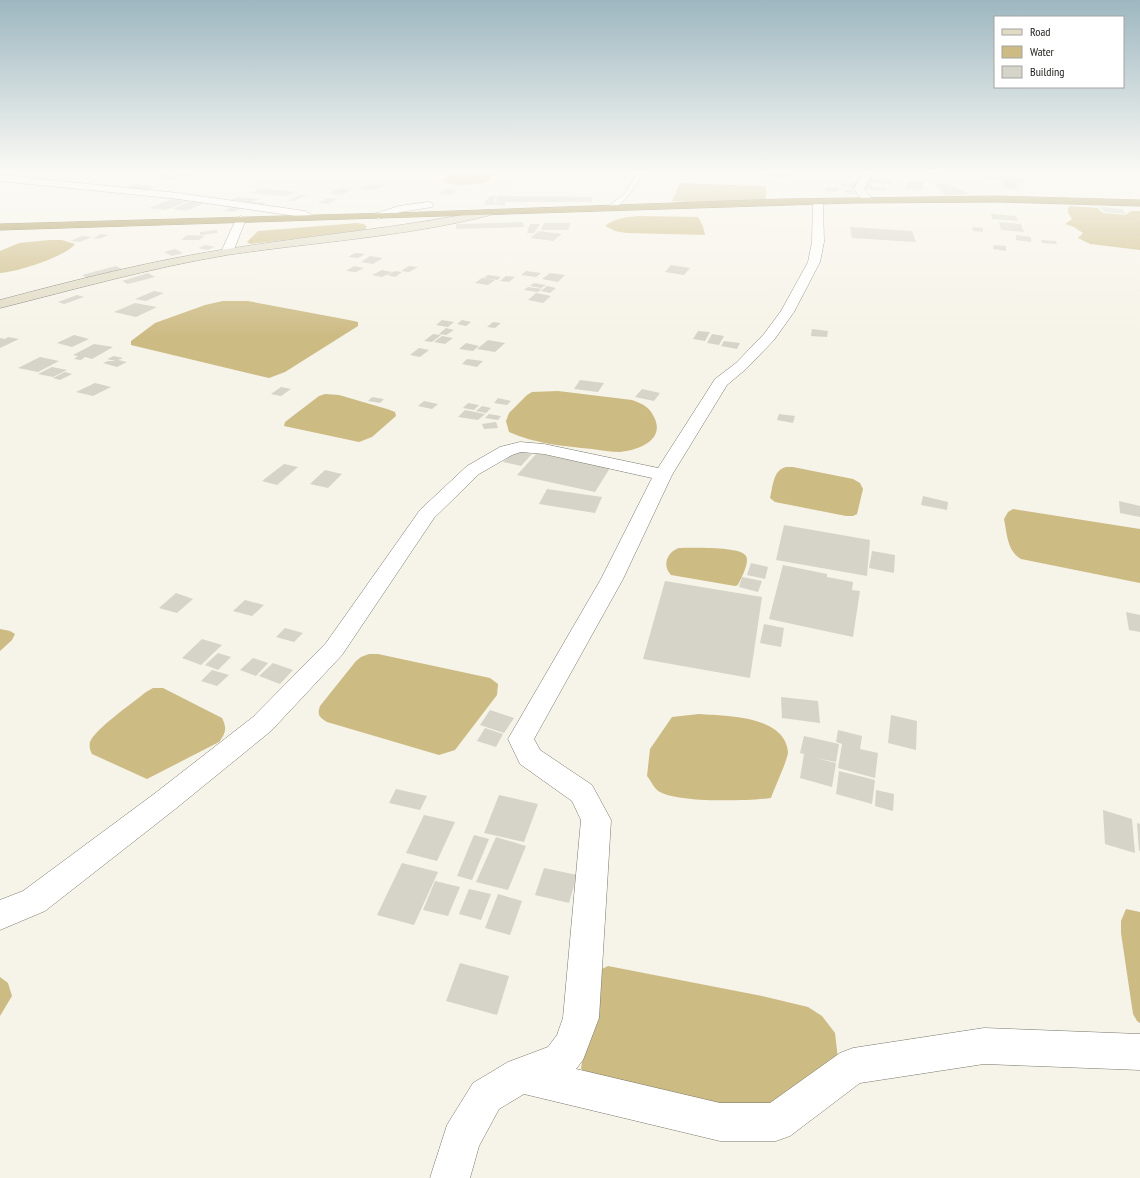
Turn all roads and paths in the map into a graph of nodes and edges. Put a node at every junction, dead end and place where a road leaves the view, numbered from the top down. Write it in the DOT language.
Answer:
graph roads {
  1 [pos="238,226"];
  2 [pos="424,226"];
  3 [pos="818,226"];
  4 [pos="227,252"];
  5 [pos="0,304"];
  6 [pos="663,475"];
  7 [pos="0,915"];
  8 [pos="1140,1052"];
  9 [pos="521,1076"];
  10 [pos="450,1178"];
  1 -- 4 [label="street"];
  2 -- 4 [label="main road"];
  3 -- 6 [label="street"];
  4 -- 5 [label="main road"];
  6 -- 7 [label="street"];
  6 -- 9 [label="street"];
  8 -- 9 [label="street"];
  9 -- 10 [label="street"];
}
